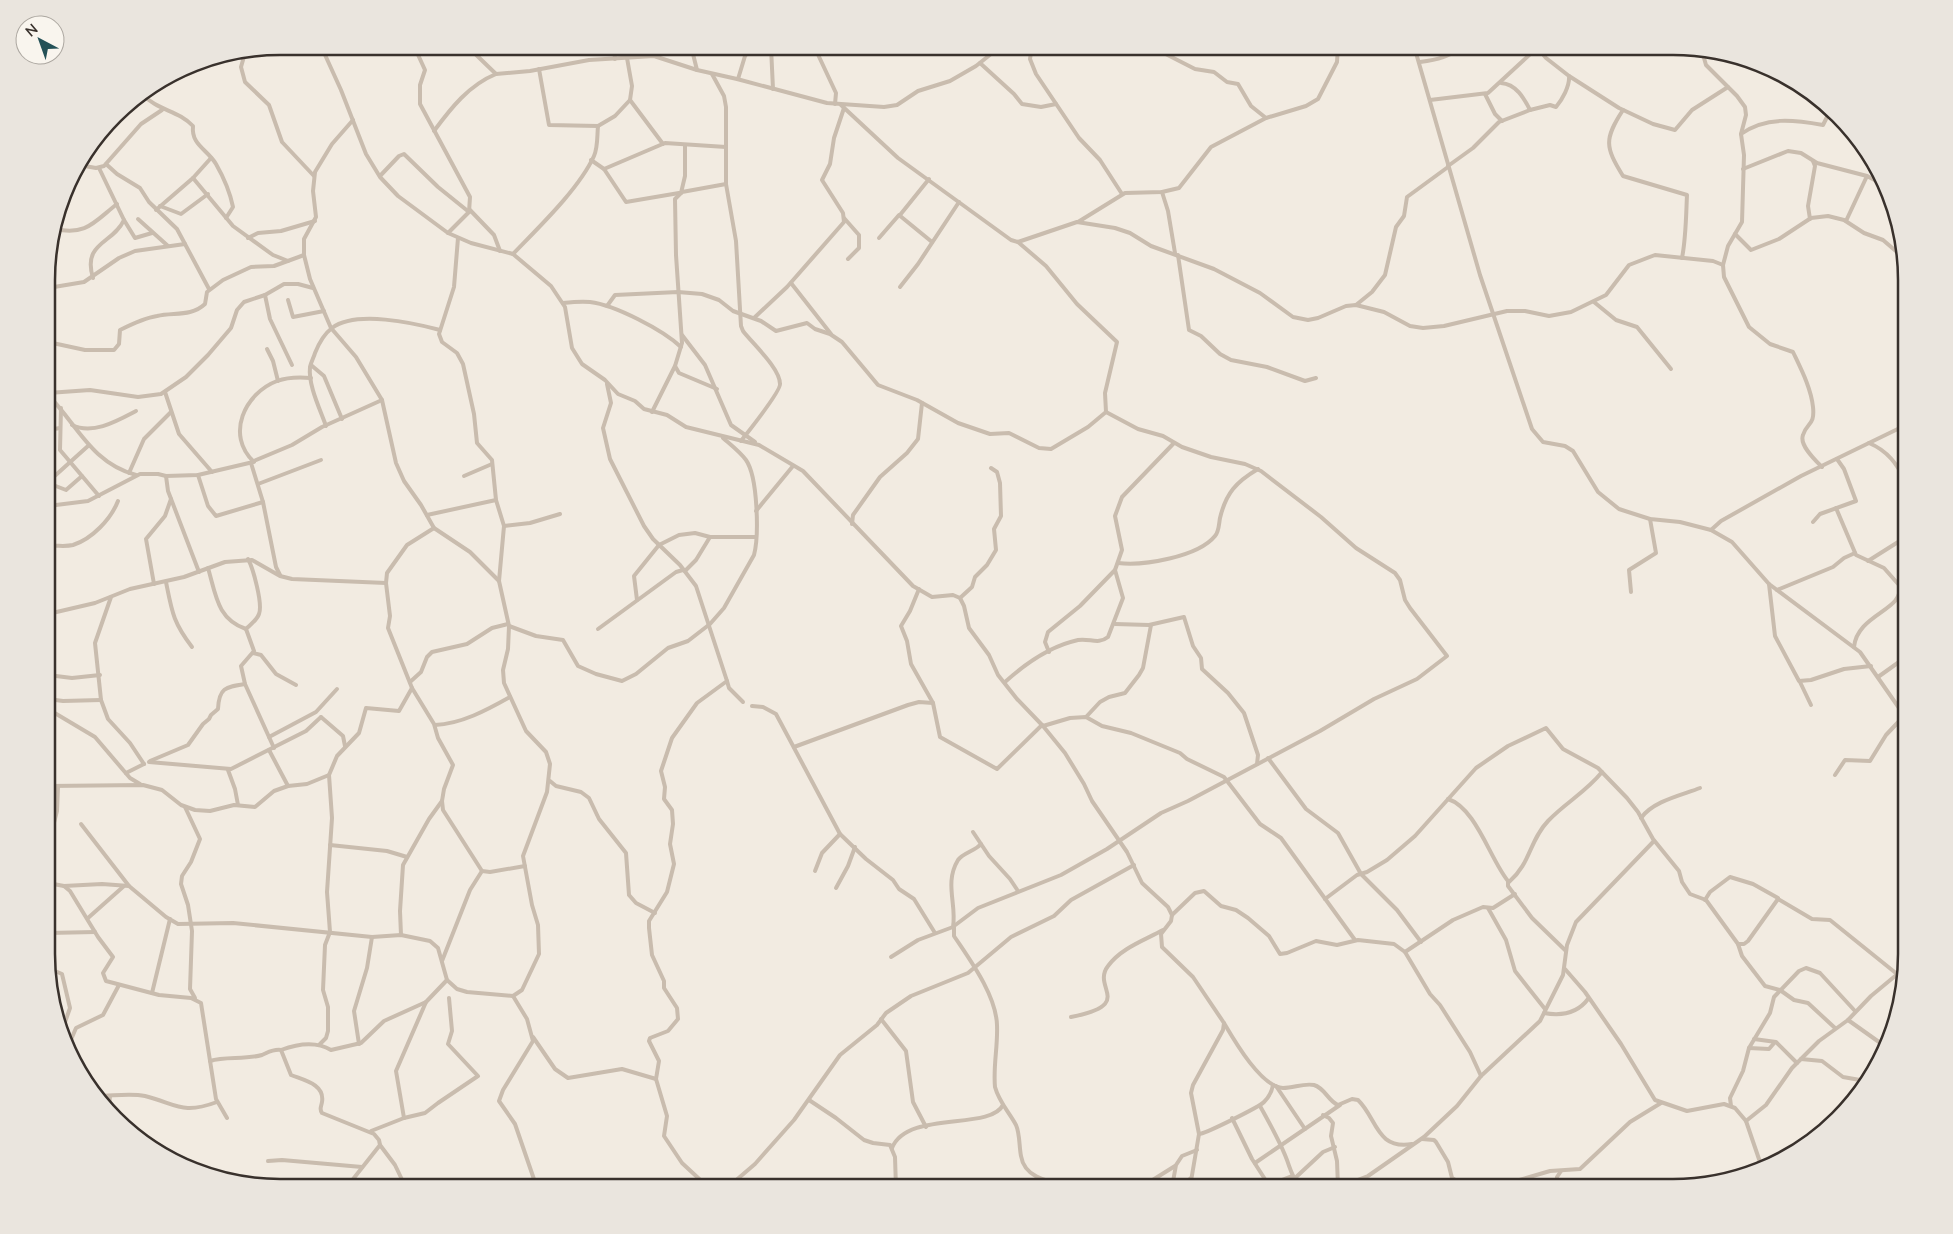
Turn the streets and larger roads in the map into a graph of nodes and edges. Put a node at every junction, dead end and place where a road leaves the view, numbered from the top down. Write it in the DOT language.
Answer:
graph roads {
  1 [pos="325,55"];
  2 [pos="418,55"];
  3 [pos="476,55"];
  4 [pos="615,55"];
  5 [pos="693,55"];
  6 [pos="745,55"];
  7 [pos="773,55"];
  8 [pos="818,55"];
  9 [pos="990,55"];
  10 [pos="1032,55"];
  11 [pos="1168,55"];
  12 [pos="1337,55"];
  13 [pos="1417,55"];
  14 [pos="1451,55"];
  15 [pos="1529,55"];
  16 [pos="1546,55"];
  17 [pos="654,56"];
  18 [pos="1704,57"];
  19 [pos="244,58"];
  20 [pos="627,58"];
  21 [pos="615,59"];
  22 [pos="1420,62"];
  23 [pos="980,63"];
  24 [pos="539,68"];
  25 [pos="697,70"];
  26 [pos="496,74"];
  27 [pos="712,74"];
  28 [pos="1569,76"];
  29 [pos="738,79"];
  30 [pos="1501,83"];
  31 [pos="1728,87"];
  32 [pos="773,89"];
  33 [pos="1485,94"];
  34 [pos="146,99"];
  35 [pos="630,100"];
  36 [pos="1430,100"];
  37 [pos="834,104"];
  38 [pos="1056,104"];
  39 [pos="842,106"];
  40 [pos="162,110"];
  41 [pos="1530,110"];
  42 [pos="1623,110"];
  43 [pos="1827,116"];
  44 [pos="1266,118"];
  45 [pos="353,120"];
  46 [pos="1503,121"];
  47 [pos="598,126"];
  48 [pos="434,131"];
  49 [pos="1741,134"];
  50 [pos="663,144"];
  51 [pos="685,146"];
  52 [pos="726,147"];
  53 [pos="211,158"];
  54 [pos="591,160"];
  55 [pos="1813,161"];
  56 [pos="106,164"];
  57 [pos="86,166"];
  58 [pos="1448,167"];
  59 [pos="99,168"];
  60 [pos="604,169"];
  61 [pos="1743,169"];
  62 [pos="314,176"];
  63 [pos="380,176"];
  64 [pos="1867,176"];
  65 [pos="193,178"];
  66 [pos="929,179"];
  67 [pos="1875,180"];
  68 [pos="726,184"];
  69 [pos="1162,192"];
  70 [pos="680,193"];
  71 [pos="208,194"];
  72 [pos="1122,194"];
  73 [pos="959,202"];
  74 [pos="117,204"];
  75 [pos="158,208"];
  76 [pos="470,211"];
  77 [pos="900,215"];
  78 [pos="226,218"];
  79 [pos="844,218"];
  80 [pos="138,219"];
  81 [pos="1810,219"];
  82 [pos="124,220"];
  83 [pos="315,221"];
  84 [pos="1846,221"];
  85 [pos="1077,222"];
  86 [pos="61,230"];
  87 [pos="152,233"];
  88 [pos="448,233"];
  89 [pos="1735,234"];
  90 [pos="248,238"];
  91 [pos="458,238"];
  92 [pos="879,238"];
  93 [pos="932,242"];
  94 [pos="1018,242"];
  95 [pos="185,244"];
  96 [pos="168,246"];
  97 [pos="500,250"];
  98 [pos="1896,252"];
  99 [pos="513,254"];
  100 [pos="1177,254"];
  101 [pos="304,256"];
  102 [pos="1682,258"];
  103 [pos="848,259"];
  104 [pos="288,261"];
  105 [pos="1723,265"];
  106 [pos="93,278"];
  107 [pos="791,283"];
  108 [pos="55,287"];
  109 [pos="900,287"];
  110 [pos="314,288"];
  111 [pos="209,289"];
  112 [pos="678,292"];
  113 [pos="265,295"];
  114 [pos="288,300"];
  115 [pos="1594,302"];
  116 [pos="563,303"];
  117 [pos="1356,305"];
  118 [pos="607,306"];
  119 [pos="324,311"];
  120 [pos="741,314"];
  121 [pos="1494,314"];
  122 [pos="754,318"];
  123 [pos="331,328"];
  124 [pos="440,330"];
  125 [pos="682,335"];
  126 [pos="832,335"];
  127 [pos="55,344"];
  128 [pos="681,348"];
  129 [pos="267,349"];
  130 [pos="292,365"];
  131 [pos="311,365"];
  132 [pos="675,366"];
  133 [pos="1671,369"];
  134 [pos="311,378"];
  135 [pos="1316,378"];
  136 [pos="606,380"];
  137 [pos="278,381"];
  138 [pos="717,389"];
  139 [pos="165,392"];
  140 [pos="55,393"];
  141 [pos="382,400"];
  142 [pos="55,402"];
  143 [pos="922,404"];
  144 [pos="61,408"];
  145 [pos="136,411"];
  146 [pos="171,412"];
  147 [pos="652,412"];
  148 [pos="1106,412"];
  149 [pos="342,419"];
  150 [pos="72,426"];
  151 [pos="326,426"];
  152 [pos="60,428"];
  153 [pos="55,429"];
  154 [pos="1898,429"];
  155 [pos="745,436"];
  156 [pos="722,437"];
  157 [pos="741,440"];
  158 [pos="1174,443"];
  159 [pos="1869,443"];
  160 [pos="758,445"];
  161 [pos="88,446"];
  162 [pos="1837,459"];
  163 [pos="321,460"];
  164 [pos="70,462"];
  165 [pos="252,462"];
  166 [pos="492,464"];
  167 [pos="793,466"];
  168 [pos="1822,467"];
  169 [pos="991,468"];
  170 [pos="1898,468"];
  171 [pos="1258,469"];
  172 [pos="212,472"];
  173 [pos="128,474"];
  174 [pos="136,475"];
  175 [pos="198,475"];
  176 [pos="55,476"];
  177 [pos="82,476"];
  178 [pos="166,476"];
  179 [pos="464,476"];
  180 [pos="258,484"];
  181 [pos="55,485"];
  182 [pos="98,496"];
  183 [pos="170,499"];
  184 [pos="496,500"];
  185 [pos="118,501"];
  186 [pos="264,502"];
  187 [pos="55,506"];
  188 [pos="1836,508"];
  189 [pos="756,511"];
  190 [pos="560,514"];
  191 [pos="427,515"];
  192 [pos="1650,519"];
  193 [pos="1813,522"];
  194 [pos="852,524"];
  195 [pos="504,526"];
  196 [pos="434,528"];
  197 [pos="1711,530"];
  198 [pos="710,537"];
  199 [pos="755,537"];
  200 [pos="1898,542"];
  201 [pos="659,545"];
  202 [pos="55,546"];
  203 [pos="1855,554"];
  204 [pos="248,559"];
  205 [pos="1868,561"];
  206 [pos="1118,563"];
  207 [pos="208,568"];
  208 [pos="1115,570"];
  209 [pos="684,571"];
  210 [pos="199,572"];
  211 [pos="281,576"];
  212 [pos="500,581"];
  213 [pos="166,582"];
  214 [pos="386,582"];
  215 [pos="154,584"];
  216 [pos="1769,584"];
  217 [pos="1898,584"];
  218 [pos="919,589"];
  219 [pos="1777,590"];
  220 [pos="1630,592"];
  221 [pos="111,597"];
  222 [pos="960,598"];
  223 [pos="1898,599"];
  224 [pos="636,600"];
  225 [pos="55,612"];
  226 [pos="710,624"];
  227 [pos="1115,624"];
  228 [pos="1151,624"];
  229 [pos="509,625"];
  230 [pos="246,629"];
  231 [pos="598,629"];
  232 [pos="192,647"];
  233 [pos="1854,647"];
  234 [pos="1049,652"];
  235 [pos="253,653"];
  236 [pos="1898,663"];
  237 [pos="1871,666"];
  238 [pos="100,675"];
  239 [pos="55,676"];
  240 [pos="1878,677"];
  241 [pos="727,681"];
  242 [pos="410,682"];
  243 [pos="1005,682"];
  244 [pos="1800,682"];
  245 [pos="245,684"];
  246 [pos="296,685"];
  247 [pos="412,688"];
  248 [pos="337,689"];
  249 [pos="510,697"];
  250 [pos="55,700"];
  251 [pos="101,700"];
  252 [pos="743,702"];
  253 [pos="932,703"];
  254 [pos="1811,705"];
  255 [pos="752,706"];
  256 [pos="1898,707"];
  257 [pos="316,712"];
  258 [pos="55,714"];
  259 [pos="321,717"];
  260 [pos="1086,717"];
  261 [pos="1898,723"];
  262 [pos="1042,725"];
  263 [pos="435,726"];
  264 [pos="269,738"];
  265 [pos="345,746"];
  266 [pos="794,747"];
  267 [pos="271,749"];
  268 [pos="1268,758"];
  269 [pos="147,763"];
  270 [pos="1257,764"];
  271 [pos="228,770"];
  272 [pos="1602,772"];
  273 [pos="126,773"];
  274 [pos="1835,774"];
  275 [pos="329,775"];
  276 [pos="1228,780"];
  277 [pos="550,781"];
  278 [pos="142,785"];
  279 [pos="288,786"];
  280 [pos="55,787"];
  281 [pos="58,787"];
  282 [pos="1700,788"];
  283 [pos="1448,799"];
  284 [pos="442,801"];
  285 [pos="238,805"];
  286 [pos="185,807"];
  287 [pos="1641,818"];
  288 [pos="55,819"];
  289 [pos="81,824"];
  290 [pos="973,832"];
  291 [pos="840,834"];
  292 [pos="1119,840"];
  293 [pos="1654,840"];
  294 [pos="981,844"];
  295 [pos="330,845"];
  296 [pos="855,847"];
  297 [pos="407,857"];
  298 [pos="1134,865"];
  299 [pos="525,866"];
  300 [pos="482,871"];
  301 [pos="815,872"];
  302 [pos="1361,874"];
  303 [pos="1509,882"];
  304 [pos="55,885"];
  305 [pos="64,886"];
  306 [pos="127,886"];
  307 [pos="836,888"];
  308 [pos="1018,891"];
  309 [pos="1514,894"];
  310 [pos="1325,899"];
  311 [pos="1778,899"];
  312 [pos="1705,900"];
  313 [pos="1488,908"];
  314 [pos="655,913"];
  315 [pos="1172,915"];
  316 [pos="88,918"];
  317 [pos="170,919"];
  318 [pos="191,924"];
  319 [pos="953,927"];
  320 [pos="1163,930"];
  321 [pos="95,932"];
  322 [pos="330,932"];
  323 [pos="934,932"];
  324 [pos="55,933"];
  325 [pos="401,936"];
  326 [pos="372,937"];
  327 [pos="1355,940"];
  328 [pos="1421,942"];
  329 [pos="1738,944"];
  330 [pos="1566,951"];
  331 [pos="1405,952"];
  332 [pos="891,957"];
  333 [pos="442,961"];
  334 [pos="974,968"];
  335 [pos="1565,968"];
  336 [pos="55,971"];
  337 [pos="1897,974"];
  338 [pos="447,980"];
  339 [pos="119,985"];
  340 [pos="1780,990"];
  341 [pos="152,993"];
  342 [pos="513,996"];
  343 [pos="449,998"];
  344 [pos="1588,999"];
  345 [pos="197,1000"];
  346 [pos="426,1002"];
  347 [pos="1544,1011"];
  348 [pos="1855,1011"];
  349 [pos="1071,1017"];
  350 [pos="881,1019"];
  351 [pos="1848,1020"];
  352 [pos="66,1021"];
  353 [pos="1224,1023"];
  354 [pos="1835,1028"];
  355 [pos="533,1036"];
  356 [pos="71,1039"];
  357 [pos="1754,1039"];
  358 [pos="1775,1042"];
  359 [pos="1880,1042"];
  360 [pos="320,1044"];
  361 [pos="359,1044"];
  362 [pos="1749,1048"];
  363 [pos="281,1050"];
  364 [pos="1801,1059"];
  365 [pos="210,1060"];
  366 [pos="1796,1063"];
  367 [pos="1482,1076"];
  368 [pos="656,1079"];
  369 [pos="1859,1080"];
  370 [pos="1275,1085"];
  371 [pos="106,1096"];
  372 [pos="110,1096"];
  373 [pos="110,1100"];
  374 [pos="809,1100"];
  375 [pos="217,1102"];
  376 [pos="1661,1103"];
  377 [pos="1342,1104"];
  378 [pos="1003,1106"];
  379 [pos="1260,1106"];
  380 [pos="1731,1106"];
  381 [pos="1323,1115"];
  382 [pos="227,1118"];
  383 [pos="404,1118"];
  384 [pos="1232,1118"];
  385 [pos="1746,1121"];
  386 [pos="926,1127"];
  387 [pos="1305,1129"];
  388 [pos="371,1131"];
  389 [pos="1199,1134"];
  390 [pos="1422,1139"];
  391 [pos="1412,1144"];
  392 [pos="380,1145"];
  393 [pos="1281,1147"];
  394 [pos="1334,1147"];
  395 [pos="892,1148"];
  396 [pos="1197,1150"];
  397 [pos="268,1161"];
  398 [pos="1760,1162"];
  399 [pos="1255,1163"];
  400 [pos="1176,1165"];
  401 [pos="362,1167"];
  402 [pos="1561,1171"];
  403 [pos="1192,1176"];
  404 [pos="1293,1178"];
  405 [pos="353,1179"];
  406 [pos="401,1179"];
  407 [pos="535,1179"];
  408 [pos="699,1179"];
  409 [pos="738,1179"];
  410 [pos="896,1179"];
  411 [pos="1043,1179"];
  412 [pos="1154,1179"];
  413 [pos="1174,1179"];
  414 [pos="1189,1179"];
  415 [pos="1191,1179"];
  416 [pos="1265,1179"];
  417 [pos="1290,1179"];
  418 [pos="1337,1179"];
  419 [pos="1360,1179"];
  420 [pos="1454,1179"];
  421 [pos="1522,1179"];
  422 [pos="1557,1179"];
  1 -- 45 [label="street"];
  2 -- 48 [label="street"];
  3 -- 26 [label="street"];
  4 -- 21 [label="street"];
  5 -- 25 [label="street"];
  6 -- 29 [label="street"];
  7 -- 32 [label="street"];
  8 -- 37 [label="street"];
  9 -- 23 [label="street"];
  10 -- 38 [label="street"];
  11 -- 44 [label="street"];
  12 -- 44 [label="street"];
  13 -- 22 [label="street"];
  14 -- 22 [label="street"];
  15 -- 30 [label="street"];
  16 -- 28 [label="street"];
  17 -- 20 [label="street"];
  17 -- 25 [label="street"];
  18 -- 31 [label="street"];
  19 -- 62 [label="street"];
  20 -- 21 [label="street"];
  20 -- 35 [label="street"];
  21 -- 24 [label="street"];
  22 -- 36 [label="street"];
  23 -- 38 [label="street"];
  23 -- 39 [label="street"];
  24 -- 26 [label="street"];
  24 -- 47 [label="street"];
  25 -- 27 [label="street"];
  26 -- 48 [label="street"];
  27 -- 29 [label="street"];
  27 -- 52 [label="street"];
  28 -- 41 [label="street"];
  28 -- 42 [label="street"];
  29 -- 32 [label="street"];
  30 -- 33 [label="street"];
  30 -- 41 [label="street"];
  31 -- 42 [label="street"];
  31 -- 49 [label="street"];
  32 -- 37 [label="street"];
  33 -- 36 [label="street"];
  33 -- 46 [label="street"];
  34 -- 40 [label="street"];
  35 -- 47 [label="street"];
  35 -- 50 [label="street"];
  36 -- 58 [label="street"];
  37 -- 39 [label="street"];
  38 -- 72 [label="street"];
  39 -- 66 [label="street"];
  39 -- 79 [label="street"];
  40 -- 53 [label="street"];
  40 -- 56 [label="street"];
  41 -- 46 [label="street"];
  42 -- 102 [label="street"];
  43 -- 49 [label="street"];
  44 -- 69 [label="street"];
  45 -- 62 [label="street"];
  45 -- 63 [label="street"];
  46 -- 58 [label="street"];
  47 -- 54 [label="street"];
  48 -- 76 [label="street"];
  49 -- 61 [label="street"];
  50 -- 51 [label="street"];
  50 -- 60 [label="street"];
  51 -- 52 [label="street"];
  51 -- 70 [label="street"];
  52 -- 68 [label="street"];
  53 -- 65 [label="street"];
  53 -- 78 [label="street"];
  54 -- 60 [label="street"];
  54 -- 99 [label="street"];
  55 -- 61 [label="street"];
  55 -- 64 [label="street"];
  55 -- 81 [label="street"];
  56 -- 59 [label="street"];
  56 -- 75 [label="street"];
  57 -- 59 [label="street"];
  58 -- 117 [label="street"];
  58 -- 121 [label="street"];
  59 -- 74 [label="street"];
  60 -- 70 [label="street"];
  61 -- 89 [label="street"];
  62 -- 83 [label="street"];
  63 -- 76 [label="street"];
  63 -- 88 [label="street"];
  64 -- 67 [label="street"];
  64 -- 84 [label="street"];
  65 -- 71 [label="street"];
  65 -- 75 [label="street"];
  66 -- 73 [label="street"];
  66 -- 77 [label="street"];
  68 -- 70 [label="street"];
  68 -- 120 [label="street"];
  69 -- 72 [label="street"];
  69 -- 100 [label="street"];
  70 -- 112 [label="street"];
  71 -- 75 [label="street"];
  71 -- 78 [label="street"];
  72 -- 85 [label="street"];
  73 -- 93 [label="street"];
  73 -- 94 [label="street"];
  74 -- 82 [label="street"];
  74 -- 86 [label="street"];
  75 -- 95 [label="street"];
  76 -- 88 [label="street"];
  76 -- 97 [label="street"];
  77 -- 92 [label="street"];
  77 -- 93 [label="street"];
  78 -- 90 [label="street"];
  79 -- 103 [label="street"];
  79 -- 107 [label="street"];
  80 -- 87 [label="street"];
  81 -- 84 [label="street"];
  81 -- 89 [label="street"];
  82 -- 87 [label="street"];
  82 -- 106 [label="street"];
  83 -- 90 [label="street"];
  83 -- 101 [label="street"];
  84 -- 98 [label="street"];
  85 -- 94 [label="street"];
  85 -- 100 [label="street"];
  87 -- 96 [label="street"];
  88 -- 91 [label="street"];
  89 -- 105 [label="street"];
  90 -- 104 [label="street"];
  91 -- 97 [label="street"];
  91 -- 124 [label="street"];
  93 -- 109 [label="street"];
  94 -- 148 [label="street"];
  95 -- 96 [label="street"];
  95 -- 111 [label="street"];
  96 -- 106 [label="street"];
  97 -- 99 [label="street"];
  99 -- 116 [label="street"];
  100 -- 117 [label="street"];
  100 -- 135 [label="street"];
  101 -- 104 [label="street"];
  101 -- 110 [label="street"];
  102 -- 105 [label="street"];
  102 -- 115 [label="street"];
  104 -- 111 [label="street"];
  105 -- 168 [label="street"];
  106 -- 108 [label="street"];
  107 -- 122 [label="street"];
  107 -- 126 [label="street"];
  110 -- 113 [label="street"];
  110 -- 119 [label="street"];
  111 -- 127 [label="street"];
  112 -- 118 [label="street"];
  112 -- 120 [label="street"];
  112 -- 125 [label="street"];
  113 -- 130 [label="street"];
  113 -- 139 [label="street"];
  114 -- 119 [label="street"];
  115 -- 121 [label="street"];
  115 -- 133 [label="street"];
  116 -- 118 [label="street"];
  116 -- 136 [label="street"];
  117 -- 121 [label="street"];
  118 -- 128 [label="street"];
  119 -- 123 [label="street"];
  120 -- 122 [label="street"];
  120 -- 155 [label="street"];
  121 -- 192 [label="street"];
  122 -- 126 [label="street"];
  123 -- 124 [label="street"];
  123 -- 131 [label="street"];
  123 -- 141 [label="street"];
  124 -- 166 [label="street"];
  125 -- 128 [label="street"];
  125 -- 138 [label="street"];
  126 -- 143 [label="street"];
  128 -- 132 [label="street"];
  129 -- 137 [label="street"];
  131 -- 134 [label="street"];
  131 -- 149 [label="street"];
  132 -- 138 [label="street"];
  132 -- 147 [label="street"];
  134 -- 137 [label="street"];
  134 -- 151 [label="street"];
  136 -- 147 [label="street"];
  136 -- 201 [label="street"];
  137 -- 165 [label="street"];
  138 -- 155 [label="street"];
  139 -- 140 [label="street"];
  139 -- 146 [label="street"];
  141 -- 149 [label="street"];
  141 -- 191 [label="street"];
  142 -- 144 [label="street"];
  143 -- 148 [label="street"];
  143 -- 194 [label="street"];
  144 -- 150 [label="street"];
  144 -- 152 [label="street"];
  145 -- 150 [label="street"];
  146 -- 172 [label="street"];
  146 -- 173 [label="street"];
  147 -- 156 [label="street"];
  148 -- 158 [label="street"];
  149 -- 151 [label="street"];
  150 -- 161 [label="street"];
  151 -- 165 [label="street"];
  152 -- 153 [label="street"];
  152 -- 164 [label="street"];
  154 -- 159 [label="street"];
  155 -- 157 [label="street"];
  155 -- 160 [label="street"];
  156 -- 157 [label="street"];
  156 -- 189 [label="street"];
  157 -- 160 [label="street"];
  158 -- 171 [label="street"];
  158 -- 206 [label="street"];
  159 -- 162 [label="street"];
  159 -- 170 [label="street"];
  160 -- 167 [label="street"];
  161 -- 164 [label="street"];
  161 -- 173 [label="street"];
  162 -- 168 [label="street"];
  162 -- 188 [label="street"];
  163 -- 180 [label="street"];
  164 -- 176 [label="street"];
  164 -- 177 [label="street"];
  165 -- 172 [label="street"];
  165 -- 180 [label="street"];
  166 -- 179 [label="street"];
  166 -- 184 [label="street"];
  167 -- 189 [label="street"];
  167 -- 194 [label="street"];
  168 -- 197 [label="street"];
  169 -- 222 [label="street"];
  171 -- 206 [label="street"];
  171 -- 268 [label="street"];
  172 -- 175 [label="street"];
  173 -- 174 [label="street"];
  174 -- 178 [label="street"];
  174 -- 182 [label="street"];
  175 -- 178 [label="street"];
  175 -- 186 [label="street"];
  177 -- 181 [label="street"];
  177 -- 182 [label="street"];
  178 -- 183 [label="street"];
  180 -- 186 [label="street"];
  182 -- 187 [label="street"];
  183 -- 210 [label="street"];
  183 -- 215 [label="street"];
  184 -- 191 [label="street"];
  184 -- 195 [label="street"];
  185 -- 202 [label="street"];
  186 -- 211 [label="street"];
  188 -- 193 [label="street"];
  188 -- 203 [label="street"];
  189 -- 199 [label="street"];
  190 -- 195 [label="street"];
  191 -- 196 [label="street"];
  192 -- 197 [label="street"];
  192 -- 220 [label="street"];
  194 -- 218 [label="street"];
  195 -- 212 [label="street"];
  196 -- 212 [label="street"];
  196 -- 214 [label="street"];
  197 -- 216 [label="street"];
  198 -- 199 [label="street"];
  198 -- 201 [label="street"];
  198 -- 209 [label="street"];
  199 -- 226 [label="street"];
  200 -- 205 [label="street"];
  201 -- 209 [label="street"];
  201 -- 224 [label="street"];
  203 -- 205 [label="street"];
  203 -- 219 [label="street"];
  204 -- 207 [label="street"];
  204 -- 211 [label="street"];
  204 -- 230 [label="street"];
  205 -- 217 [label="street"];
  206 -- 208 [label="street"];
  207 -- 210 [label="street"];
  207 -- 230 [label="street"];
  208 -- 227 [label="street"];
  208 -- 234 [label="street"];
  209 -- 224 [label="street"];
  209 -- 226 [label="street"];
  210 -- 213 [label="street"];
  211 -- 214 [label="street"];
  212 -- 229 [label="street"];
  213 -- 215 [label="street"];
  213 -- 232 [label="street"];
  214 -- 242 [label="street"];
  215 -- 221 [label="street"];
  216 -- 219 [label="street"];
  216 -- 244 [label="street"];
  218 -- 222 [label="street"];
  218 -- 253 [label="street"];
  219 -- 233 [label="street"];
  221 -- 225 [label="street"];
  221 -- 238 [label="street"];
  222 -- 243 [label="street"];
  223 -- 233 [label="street"];
  224 -- 231 [label="street"];
  226 -- 229 [label="street"];
  226 -- 241 [label="street"];
  227 -- 228 [label="street"];
  227 -- 234 [label="street"];
  228 -- 260 [label="street"];
  228 -- 270 [label="street"];
  229 -- 242 [label="street"];
  229 -- 249 [label="street"];
  230 -- 235 [label="street"];
  233 -- 237 [label="street"];
  234 -- 243 [label="street"];
  235 -- 245 [label="street"];
  235 -- 246 [label="street"];
  236 -- 240 [label="street"];
  237 -- 240 [label="street"];
  237 -- 244 [label="street"];
  238 -- 239 [label="street"];
  238 -- 251 [label="street"];
  240 -- 256 [label="street"];
  241 -- 252 [label="street"];
  241 -- 314 [label="street"];
  242 -- 247 [label="street"];
  243 -- 262 [label="street"];
  244 -- 254 [label="street"];
  245 -- 264 [label="street"];
  245 -- 269 [label="street"];
  247 -- 263 [label="street"];
  247 -- 265 [label="street"];
  248 -- 257 [label="street"];
  249 -- 263 [label="street"];
  249 -- 277 [label="street"];
  250 -- 251 [label="street"];
  251 -- 269 [label="street"];
  253 -- 262 [label="street"];
  253 -- 266 [label="street"];
  255 -- 266 [label="street"];
  257 -- 259 [label="street"];
  257 -- 264 [label="street"];
  258 -- 273 [label="street"];
  259 -- 265 [label="street"];
  259 -- 267 [label="street"];
  260 -- 262 [label="street"];
  260 -- 276 [label="street"];
  261 -- 274 [label="street"];
  262 -- 292 [label="street"];
  263 -- 284 [label="street"];
  264 -- 267 [label="street"];
  265 -- 275 [label="street"];
  266 -- 291 [label="street"];
  267 -- 271 [label="street"];
  267 -- 279 [label="street"];
  268 -- 270 [label="street"];
  268 -- 302 [label="street"];
  269 -- 271 [label="street"];
  269 -- 273 [label="street"];
  270 -- 276 [label="street"];
  271 -- 285 [label="street"];
  272 -- 283 [label="street"];
  272 -- 287 [label="street"];
  272 -- 303 [label="street"];
  273 -- 278 [label="street"];
  275 -- 279 [label="street"];
  275 -- 295 [label="street"];
  276 -- 292 [label="street"];
  276 -- 310 [label="street"];
  277 -- 299 [label="street"];
  277 -- 314 [label="street"];
  278 -- 281 [label="street"];
  278 -- 286 [label="street"];
  279 -- 285 [label="street"];
  280 -- 281 [label="street"];
  281 -- 288 [label="street"];
  282 -- 287 [label="street"];
  283 -- 302 [label="street"];
  283 -- 303 [label="street"];
  284 -- 297 [label="street"];
  284 -- 300 [label="street"];
  285 -- 286 [label="street"];
  286 -- 318 [label="street"];
  287 -- 293 [label="street"];
  289 -- 306 [label="street"];
  290 -- 294 [label="street"];
  291 -- 296 [label="street"];
  291 -- 301 [label="street"];
  292 -- 298 [label="street"];
  292 -- 308 [label="street"];
  293 -- 312 [label="street"];
  293 -- 330 [label="street"];
  294 -- 308 [label="street"];
  294 -- 319 [label="street"];
  295 -- 297 [label="street"];
  295 -- 322 [label="street"];
  296 -- 307 [label="street"];
  296 -- 323 [label="street"];
  297 -- 325 [label="street"];
  298 -- 315 [label="street"];
  298 -- 334 [label="street"];
  299 -- 300 [label="street"];
  299 -- 342 [label="street"];
  300 -- 333 [label="street"];
  302 -- 310 [label="street"];
  302 -- 328 [label="street"];
  303 -- 309 [label="street"];
  304 -- 305 [label="street"];
  305 -- 306 [label="street"];
  305 -- 316 [label="street"];
  306 -- 316 [label="street"];
  306 -- 317 [label="street"];
  308 -- 319 [label="street"];
  309 -- 313 [label="street"];
  309 -- 330 [label="street"];
  310 -- 327 [label="street"];
  311 -- 312 [label="street"];
  311 -- 329 [label="street"];
  311 -- 337 [label="street"];
  312 -- 329 [label="street"];
  313 -- 328 [label="street"];
  313 -- 347 [label="street"];
  314 -- 368 [label="street"];
  315 -- 320 [label="street"];
  315 -- 327 [label="street"];
  316 -- 321 [label="street"];
  317 -- 318 [label="street"];
  317 -- 341 [label="street"];
  318 -- 322 [label="street"];
  318 -- 345 [label="street"];
  319 -- 323 [label="street"];
  319 -- 334 [label="street"];
  320 -- 349 [label="street"];
  320 -- 353 [label="street"];
  321 -- 324 [label="street"];
  321 -- 339 [label="street"];
  322 -- 326 [label="street"];
  322 -- 360 [label="street"];
  323 -- 332 [label="street"];
  325 -- 326 [label="street"];
  325 -- 333 [label="street"];
  326 -- 361 [label="street"];
  327 -- 331 [label="street"];
  328 -- 331 [label="street"];
  329 -- 340 [label="street"];
  330 -- 335 [label="street"];
  331 -- 367 [label="street"];
  333 -- 338 [label="street"];
  334 -- 350 [label="street"];
  334 -- 378 [label="street"];
  335 -- 344 [label="street"];
  335 -- 347 [label="street"];
  336 -- 352 [label="street"];
  337 -- 348 [label="street"];
  338 -- 342 [label="street"];
  338 -- 346 [label="street"];
  339 -- 341 [label="street"];
  339 -- 356 [label="street"];
  340 -- 348 [label="street"];
  340 -- 354 [label="street"];
  340 -- 357 [label="street"];
  341 -- 345 [label="street"];
  342 -- 355 [label="street"];
  343 -- 383 [label="street"];
  344 -- 347 [label="street"];
  344 -- 376 [label="street"];
  345 -- 365 [label="street"];
  346 -- 361 [label="street"];
  346 -- 383 [label="street"];
  347 -- 367 [label="street"];
  348 -- 351 [label="street"];
  350 -- 374 [label="street"];
  350 -- 386 [label="street"];
  351 -- 354 [label="street"];
  351 -- 359 [label="street"];
  353 -- 370 [label="street"];
  353 -- 389 [label="street"];
  354 -- 364 [label="street"];
  355 -- 368 [label="street"];
  355 -- 407 [label="street"];
  357 -- 358 [label="street"];
  357 -- 362 [label="street"];
  358 -- 362 [label="street"];
  358 -- 366 [label="street"];
  360 -- 361 [label="street"];
  360 -- 363 [label="street"];
  362 -- 380 [label="street"];
  363 -- 365 [label="street"];
  363 -- 388 [label="street"];
  364 -- 366 [label="street"];
  364 -- 369 [label="street"];
  365 -- 375 [label="street"];
  366 -- 385 [label="street"];
  367 -- 390 [label="street"];
  368 -- 408 [label="street"];
  370 -- 377 [label="street"];
  370 -- 379 [label="street"];
  370 -- 387 [label="street"];
  371 -- 372 [label="street"];
  372 -- 373 [label="street"];
  372 -- 375 [label="street"];
  374 -- 395 [label="street"];
  374 -- 409 [label="street"];
  375 -- 382 [label="street"];
  376 -- 380 [label="street"];
  376 -- 402 [label="street"];
  377 -- 381 [label="street"];
  377 -- 391 [label="street"];
  378 -- 386 [label="street"];
  378 -- 411 [label="street"];
  379 -- 384 [label="street"];
  379 -- 393 [label="street"];
  380 -- 385 [label="street"];
  381 -- 387 [label="street"];
  381 -- 394 [label="street"];
  383 -- 388 [label="street"];
  384 -- 389 [label="street"];
  384 -- 399 [label="street"];
  385 -- 398 [label="street"];
  386 -- 395 [label="street"];
  387 -- 393 [label="street"];
  388 -- 392 [label="street"];
  389 -- 396 [label="street"];
  390 -- 391 [label="street"];
  390 -- 420 [label="street"];
  391 -- 419 [label="street"];
  392 -- 401 [label="street"];
  392 -- 406 [label="street"];
  393 -- 399 [label="street"];
  393 -- 404 [label="street"];
  394 -- 404 [label="street"];
  394 -- 418 [label="street"];
  395 -- 410 [label="street"];
  396 -- 400 [label="street"];
  396 -- 403 [label="street"];
  397 -- 401 [label="street"];
  399 -- 416 [label="street"];
  400 -- 412 [label="street"];
  400 -- 413 [label="street"];
  401 -- 405 [label="street"];
  402 -- 421 [label="street"];
  402 -- 422 [label="street"];
  403 -- 414 [label="street"];
  403 -- 415 [label="street"];
  404 -- 417 [label="street"];
}
